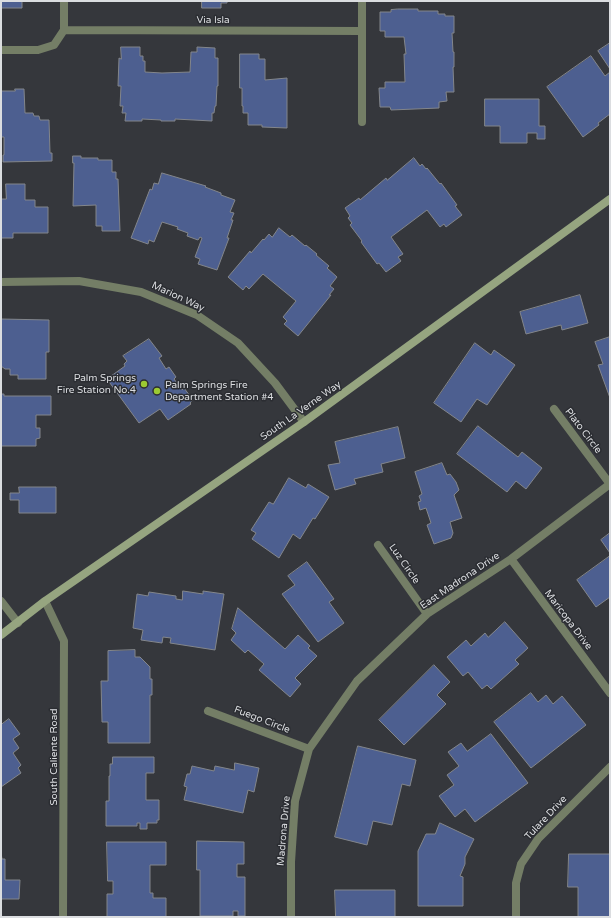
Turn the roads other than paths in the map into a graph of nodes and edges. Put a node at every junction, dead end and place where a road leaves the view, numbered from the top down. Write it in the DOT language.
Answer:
graph roads {
  1 [pos="64,1"];
  2 [pos="362,1"];
  3 [pos="64,30"];
  4 [pos="362,30"];
  5 [pos="1,50"];
  6 [pos="362,122"];
  7 [pos="610,199"];
  8 [pos="1,282"];
  9 [pos="554,409"];
  10 [pos="304,422"];
  11 [pos="610,484"];
  12 [pos="378,545"];
  13 [pos="511,559"];
  14 [pos="1,601"];
  15 [pos="46,601"];
  16 [pos="427,614"];
  17 [pos="18,623"];
  18 [pos="1,635"];
  19 [pos="610,693"];
  20 [pos="208,711"];
  21 [pos="309,749"];
  22 [pos="610,767"];
  23 [pos="63,917"];
  24 [pos="291,917"];
  25 [pos="516,917"];
  1 -- 3 [label="street"];
  2 -- 4 [label="street"];
  3 -- 4 [label="street, Via Isla"];
  3 -- 5 [label="street"];
  4 -- 6 [label="street"];
  7 -- 10 [label="street, South La Verne Way"];
  8 -- 10 [label="street, Marion Way"];
  9 -- 11 [label="street, Plato Circle"];
  10 -- 15 [label="street, South La Verne Way"];
  11 -- 13 [label="street, East Madrona Drive"];
  12 -- 16 [label="street, Luz Circle"];
  13 -- 16 [label="street, East Madrona Drive"];
  13 -- 19 [label="street, Maricopa Drive"];
  14 -- 17 [label="street"];
  15 -- 17 [label="street, South La Verne Way"];
  15 -- 23 [label="street, South Caliente Road"];
  16 -- 21 [label="street, East Madrona Drive"];
  17 -- 18 [label="street, South La Verne Way"];
  20 -- 21 [label="street, Fuego Circle"];
  21 -- 24 [label="street, Madrona Drive"];
  22 -- 25 [label="street, Tulare Drive"];
}
